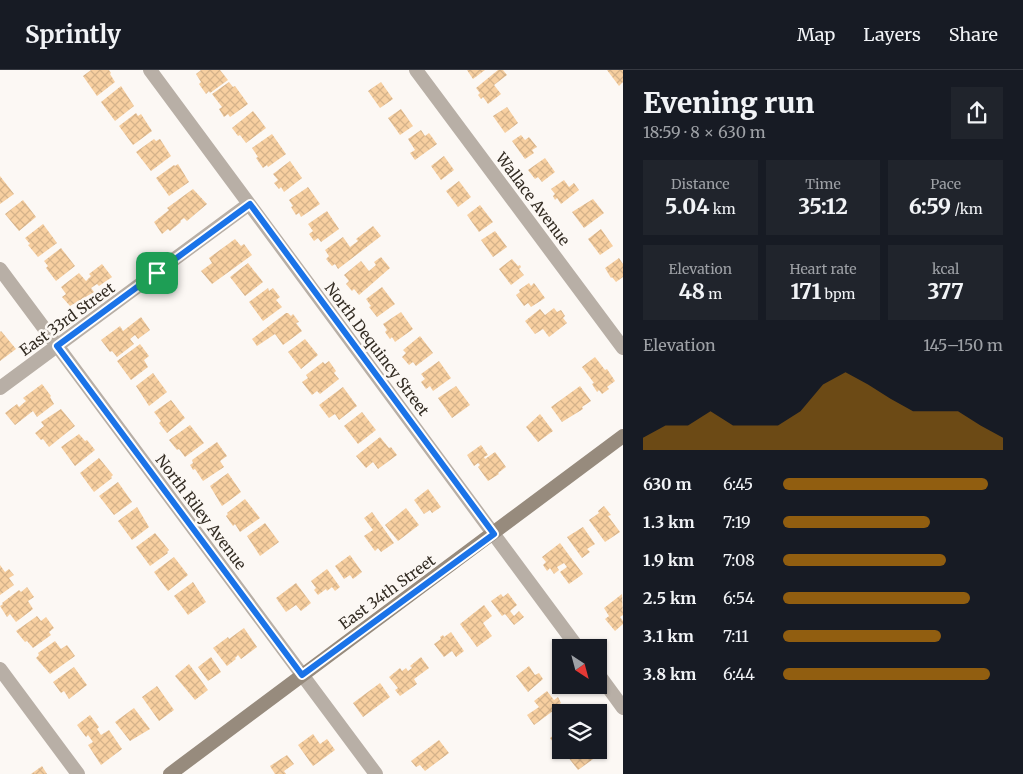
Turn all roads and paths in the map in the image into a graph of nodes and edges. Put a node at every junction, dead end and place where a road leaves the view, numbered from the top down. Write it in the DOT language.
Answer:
graph roads {
  1 [pos="150,70"];
  2 [pos="416,70"];
  3 [pos="250,204"];
  4 [pos="0,269"];
  5 [pos="57,346"];
  6 [pos="623,348"];
  7 [pos="0,388"];
  8 [pos="623,436"];
  9 [pos="494,534"];
  10 [pos="571,639"];
  11 [pos="0,669"];
  12 [pos="302,675"];
  13 [pos="608,687"];
  14 [pos="623,708"];
  15 [pos="78,774"];
  16 [pos="170,774"];
  17 [pos="376,774"];
  1 -- 3 [label="street, North Dequincy Street"];
  2 -- 6 [label="street, Wallace Avenue"];
  3 -- 5 [label="street, East 33rd Street"];
  3 -- 9 [label="street, North Dequincy Street"];
  4 -- 5 [label="street, North Riley Avenue"];
  5 -- 7 [label="street, East 33rd Street"];
  5 -- 12 [label="street, North Riley Avenue"];
  8 -- 9 [label="main road, East 34th Street"];
  9 -- 10 [label="street, North Dequincy Street"];
  9 -- 12 [label="main road, East 34th Street"];
  11 -- 15 [label="street"];
  12 -- 16 [label="main road, East 34th Street"];
  12 -- 17 [label="street, North Riley Avenue"];
  13 -- 14 [label="street"];
}
